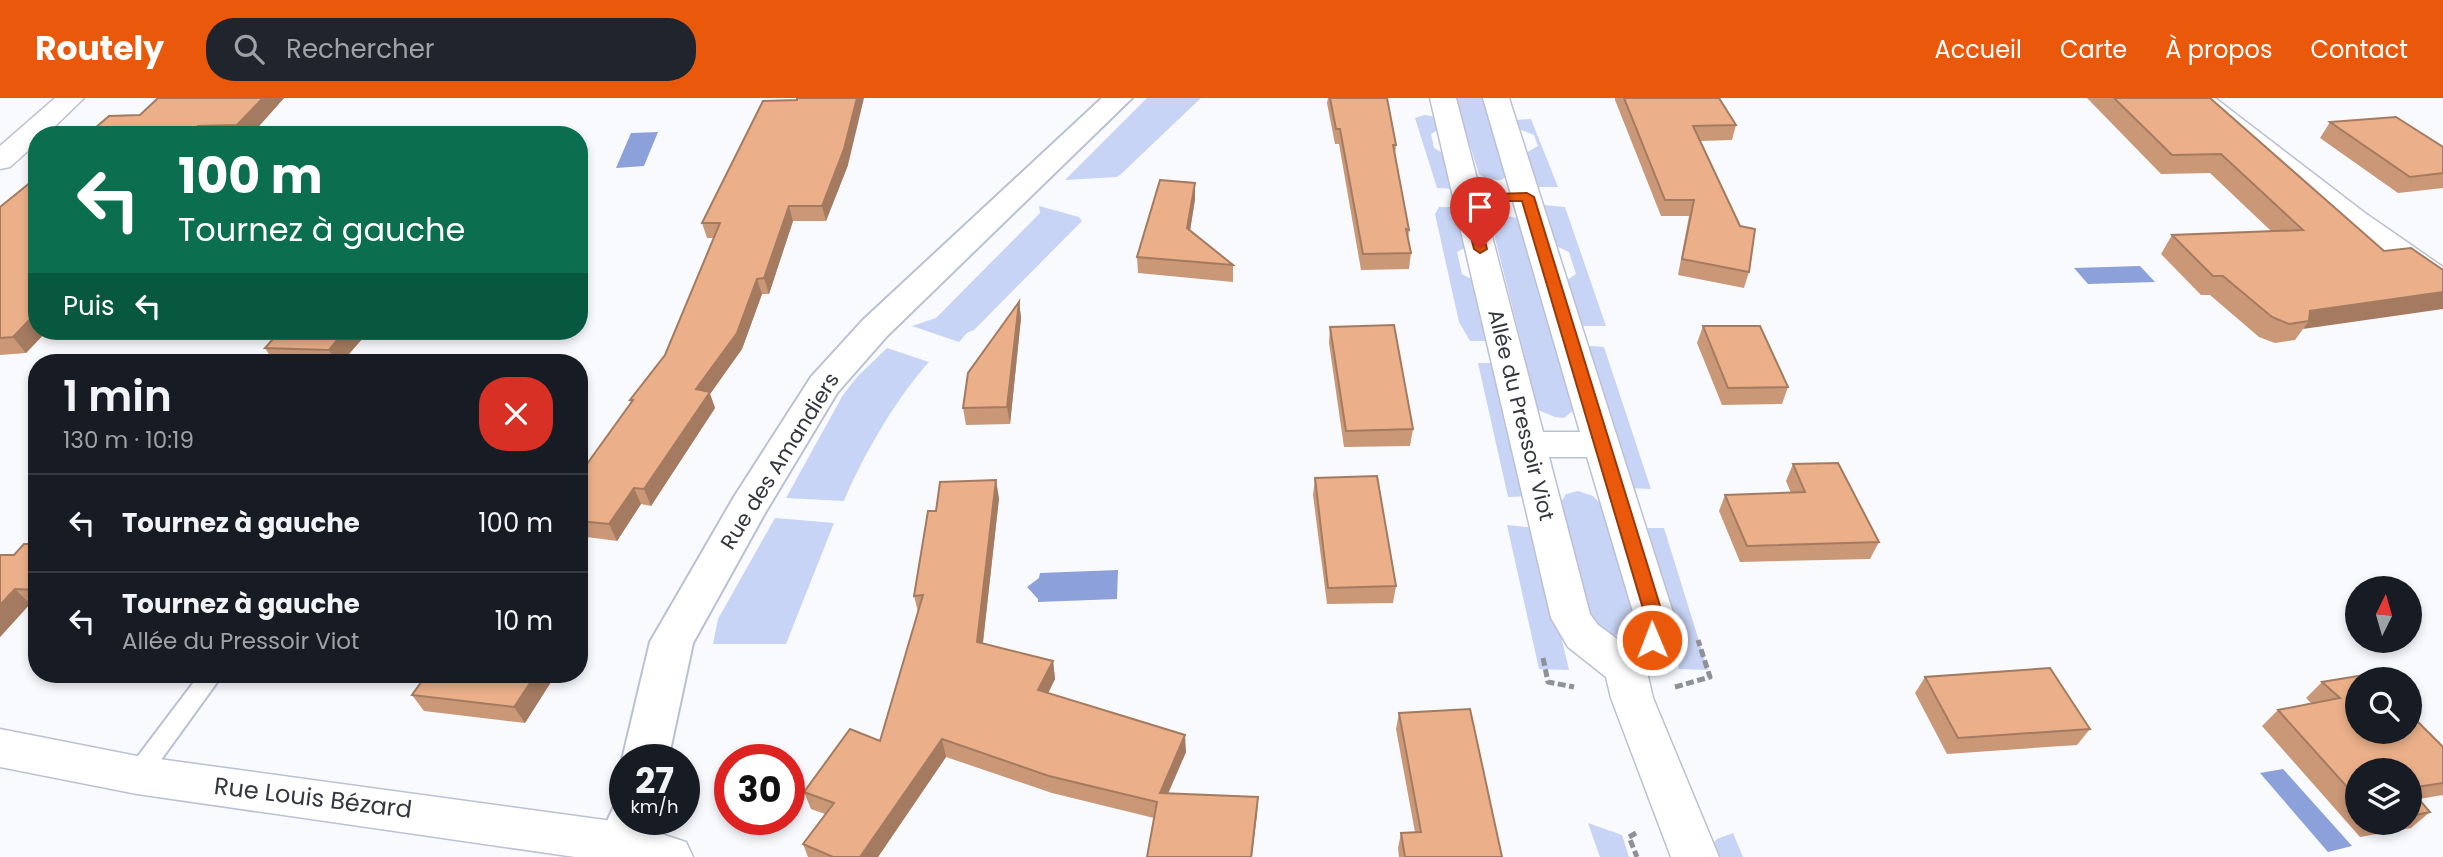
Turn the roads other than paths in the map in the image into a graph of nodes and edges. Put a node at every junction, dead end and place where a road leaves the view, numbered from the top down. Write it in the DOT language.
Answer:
graph roads {
  1 [pos="71,98"];
  2 [pos="1118,98"];
  3 [pos="1443,98"];
  4 [pos="1496,98"];
  5 [pos="2198,98"];
  6 [pos="39,126"];
  7 [pos="28,136"];
  8 [pos="0,161"];
  9 [pos="1497,197"];
  10 [pos="2443,281"];
  11 [pos="1602,444"];
  12 [pos="1528,445"];
  13 [pos="1625,668"];
  14 [pos="205,683"];
  15 [pos="649,744"];
  16 [pos="0,748"];
  17 [pos="137,775"];
  18 [pos="638,844"];
  19 [pos="1695,857"];
  1 -- 6 [label="street"];
  2 -- 15 [label="street, Rue des Amandiers"];
  3 -- 9 [label="street, Allée du Pressoir Viot"];
  4 -- 9 [label="street, Allée du Pressoir Viot"];
  5 -- 10 [label="street"];
  7 -- 8 [label="street"];
  9 -- 11 [label="street, Allée du Pressoir Viot"];
  9 -- 12 [label="street, Allée du Pressoir Viot"];
  11 -- 12 [label="street"];
  11 -- 13 [label="street, Allée du Pressoir Viot"];
  12 -- 13 [label="street, Allée du Pressoir Viot"];
  13 -- 19 [label="street"];
  14 -- 17 [label="lane"];
  16 -- 17 [label="street, Rue Louis Bézard"];
  17 -- 18 [label="street, Rue Louis Bézard"];
}
